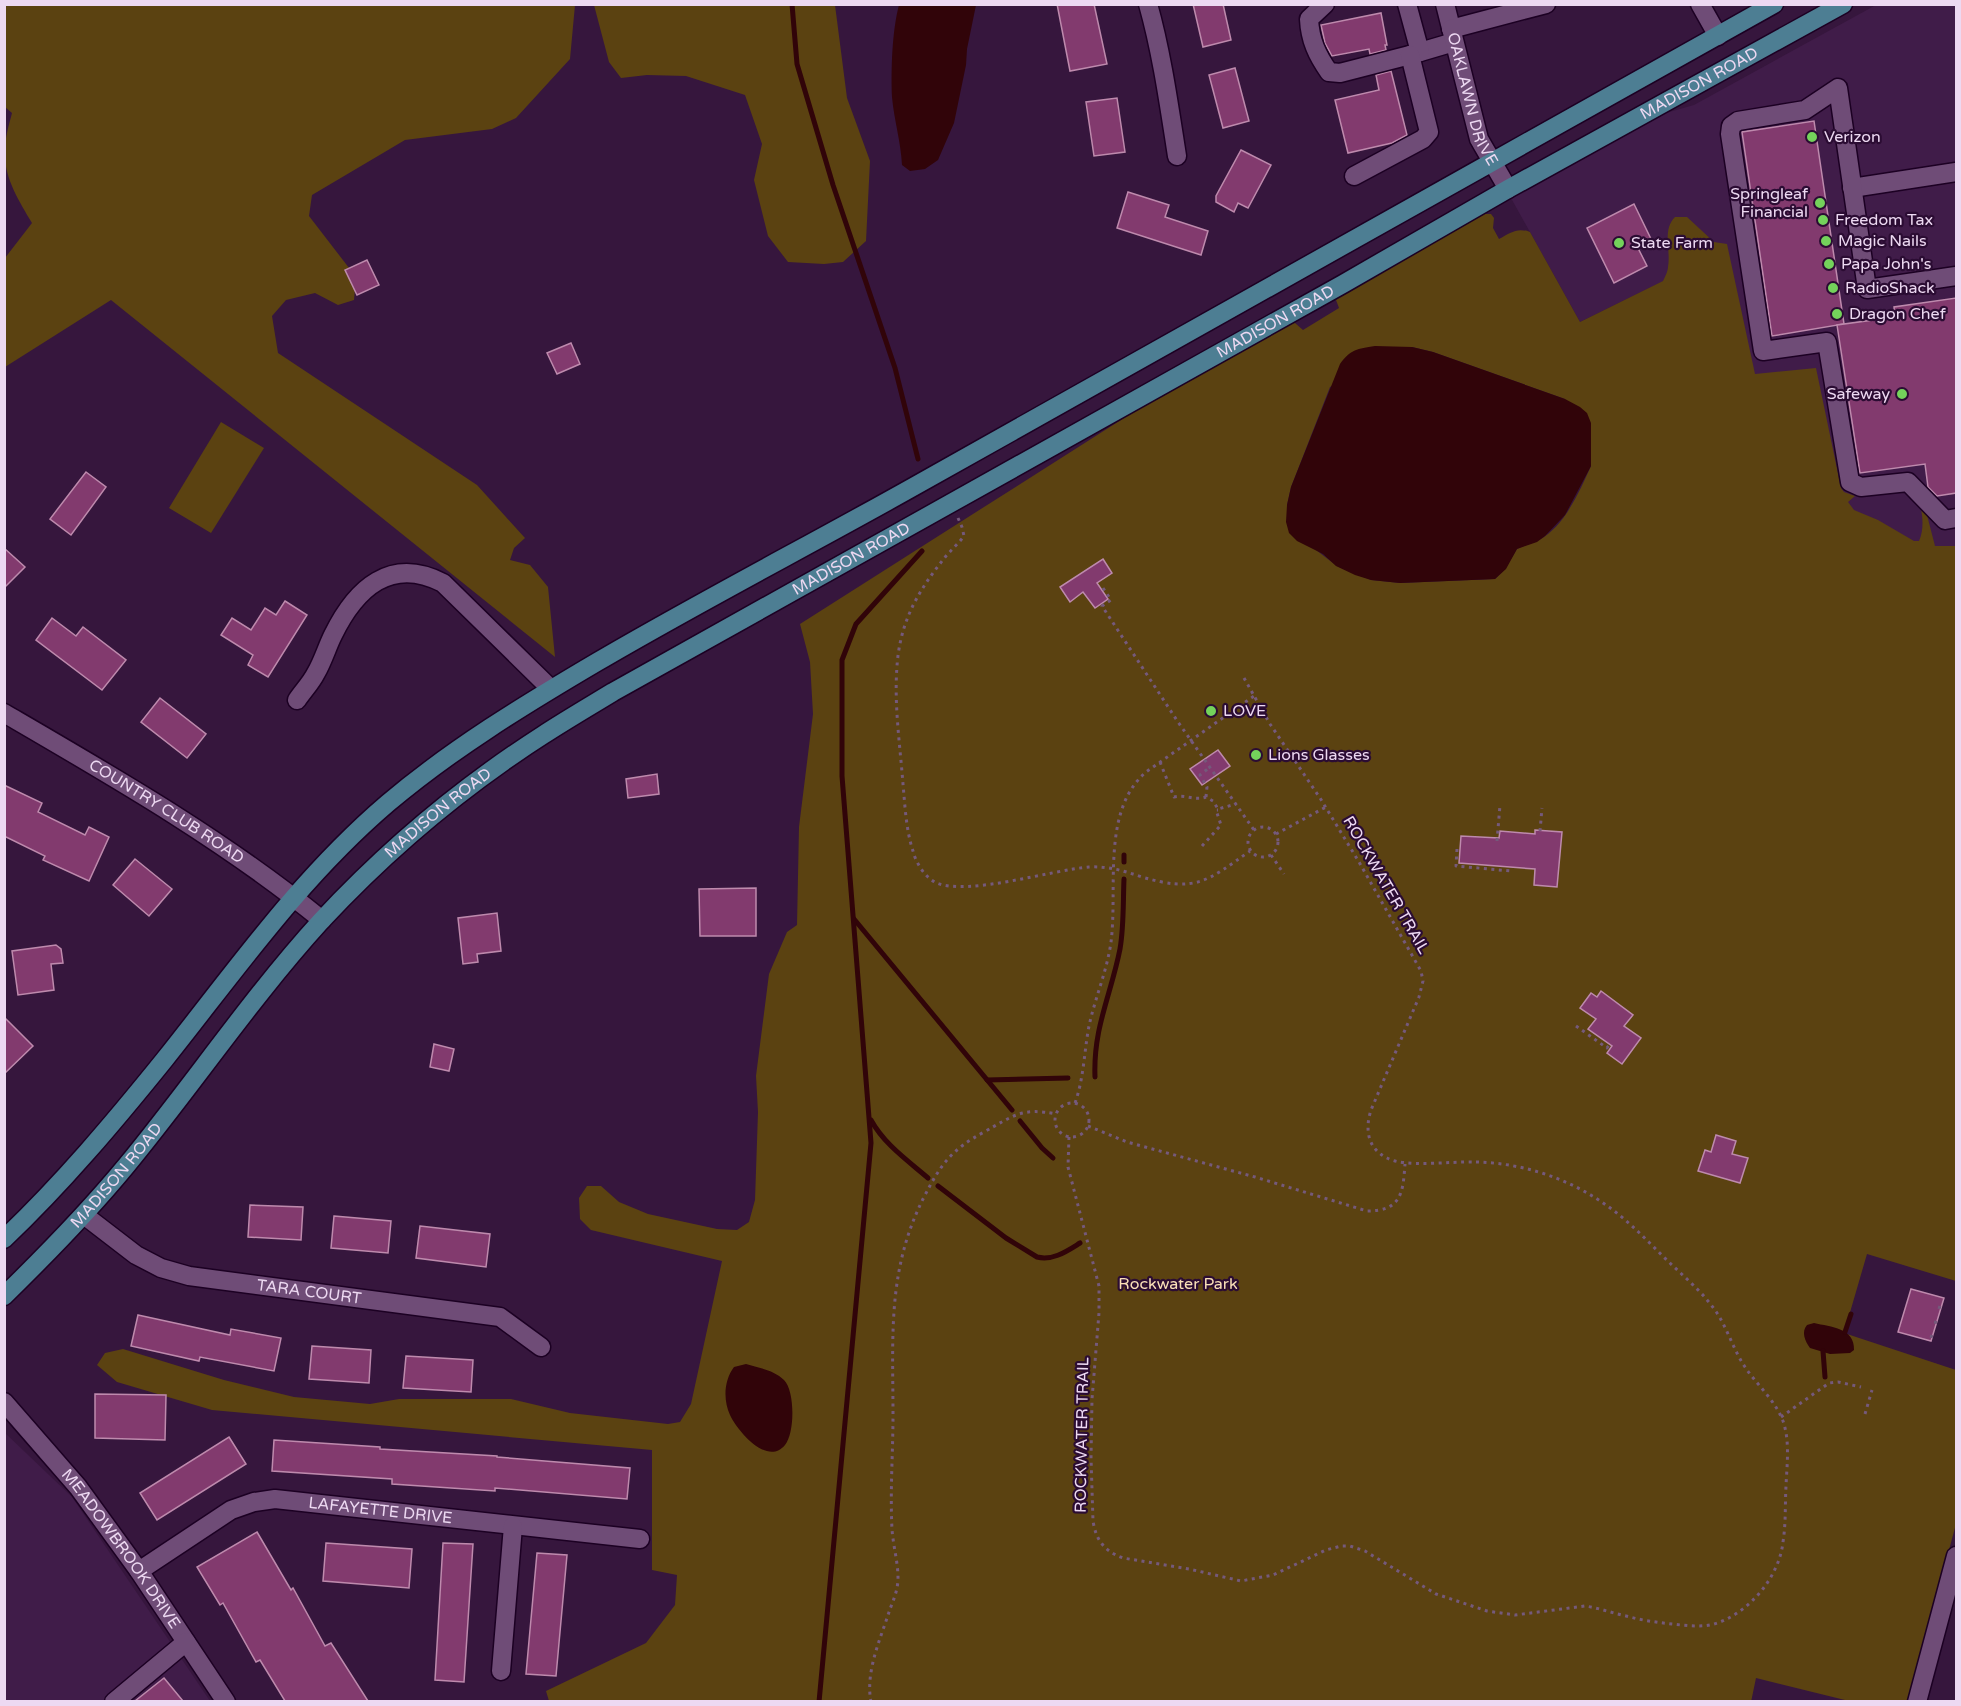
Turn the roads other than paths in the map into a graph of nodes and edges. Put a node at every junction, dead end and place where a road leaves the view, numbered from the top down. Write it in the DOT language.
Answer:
graph roads {
  1 [pos="1148,4"];
  2 [pos="1325,4"];
  3 [pos="1407,4"];
  4 [pos="1445,4"];
  5 [pos="1546,4"];
  6 [pos="1700,4"];
  7 [pos="1774,4"];
  8 [pos="1843,4"];
  9 [pos="1452,35"];
  10 [pos="1718,36"];
  11 [pos="1415,54"];
  12 [pos="1177,156"];
  13 [pos="1491,162"];
  14 [pos="1956,172"];
  15 [pos="1354,176"];
  16 [pos="1852,188"];
  17 [pos="1508,189"];
  18 [pos="1956,276"];
  19 [pos="1956,518"];
  20 [pos="551,689"];
  21 [pos="297,700"];
  22 [pos="4,713"];
  23 [pos="293,897"];
  24 [pos="322,921"];
  25 [pos="84,1215"];
  26 [pos="4,1239"];
  27 [pos="4,1296"];
  28 [pos="541,1347"];
  29 [pos="4,1402"];
  30 [pos="513,1526"];
  31 [pos="640,1539"];
  32 [pos="1956,1556"];
  33 [pos="140,1571"];
  34 [pos="186,1642"];
  35 [pos="501,1671"];
  36 [pos="114,1701"];
  37 [pos="226,1701"];
  38 [pos="1917,1701"];
  1 -- 12 [label="street"];
  2 -- 11 [label="street"];
  3 -- 11 [label="street"];
  4 -- 9 [label="street, OAKLAWN DRIVE"];
  5 -- 9 [label="street"];
  6 -- 10 [label="street"];
  7 -- 10 [label="main road, MADISON ROAD"];
  8 -- 17 [label="main road, MADISON ROAD"];
  9 -- 11 [label="street"];
  9 -- 13 [label="street, OAKLAWN DRIVE"];
  10 -- 13 [label="main road, MADISON ROAD"];
  11 -- 15 [label="street"];
  13 -- 17 [label="street, OAKLAWN DRIVE"];
  13 -- 20 [label="main road, MADISON ROAD"];
  14 -- 16 [label="street"];
  16 -- 18 [label="street"];
  16 -- 19 [label="street"];
  17 -- 24 [label="main road, MADISON ROAD"];
  20 -- 21 [label="street"];
  20 -- 23 [label="main road, MADISON ROAD"];
  22 -- 23 [label="street, COUNTRY CLUB ROAD"];
  23 -- 24 [label="street, COUNTRY CLUB ROAD"];
  23 -- 26 [label="main road, MADISON ROAD"];
  24 -- 25 [label="main road, MADISON ROAD"];
  25 -- 27 [label="main road, MADISON ROAD"];
  25 -- 28 [label="street, TARA COURT"];
  29 -- 33 [label="street, MEADOWBROOK DRIVE"];
  30 -- 31 [label="street, LAFAYETTE DRIVE"];
  30 -- 33 [label="street, LAFAYETTE DRIVE"];
  30 -- 35 [label="street"];
  32 -- 38 [label="street"];
  33 -- 34 [label="street, MEADOWBROOK DRIVE"];
  34 -- 36 [label="street"];
  34 -- 37 [label="street, MEADOWBROOK DRIVE"];
}
